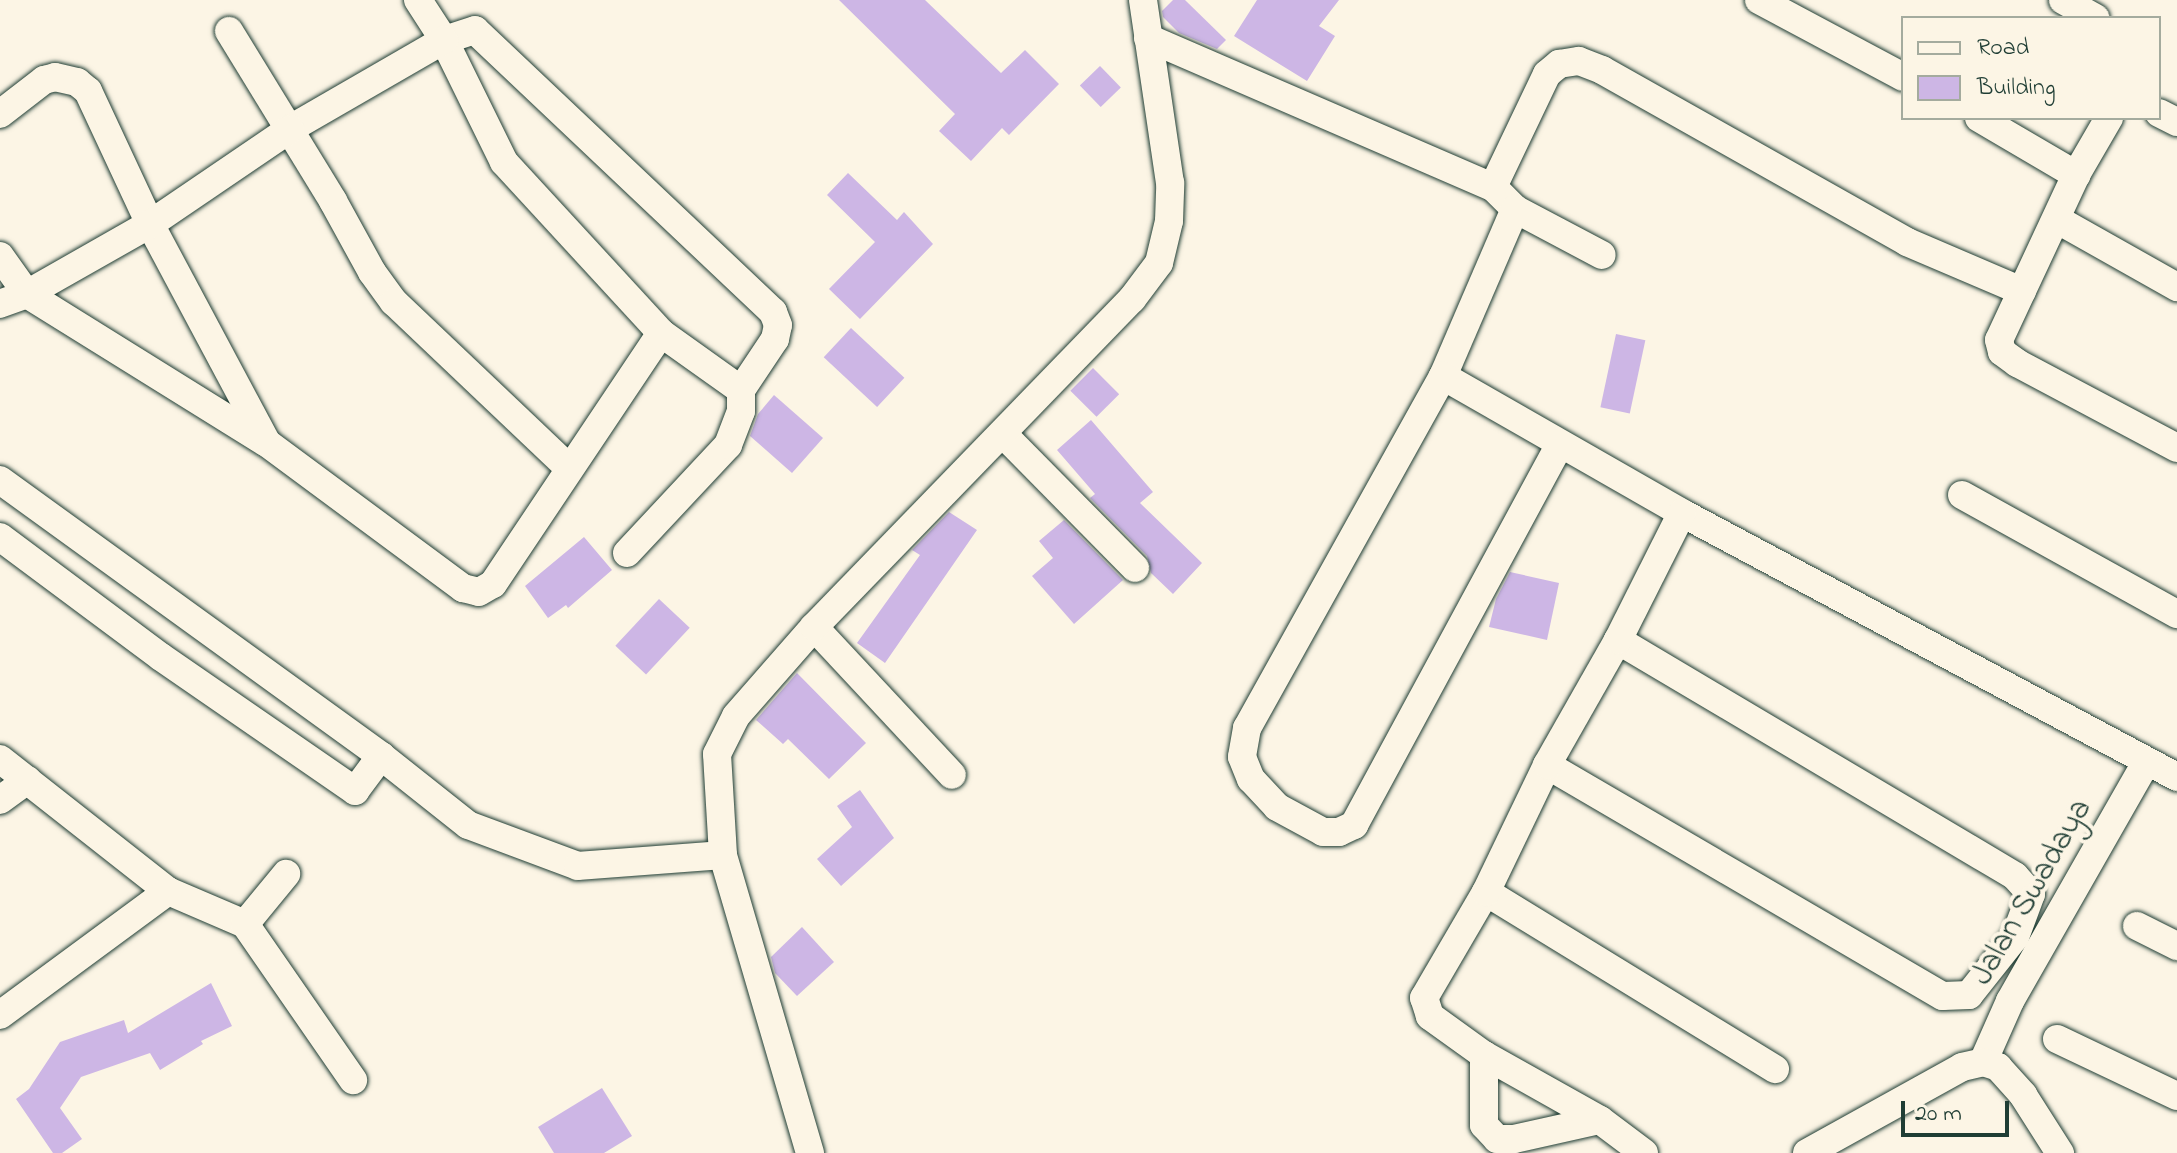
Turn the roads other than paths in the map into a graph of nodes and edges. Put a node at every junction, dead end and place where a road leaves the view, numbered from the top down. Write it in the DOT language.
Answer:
graph roads {
  1 [pos="418,0"];
  2 [pos="1143,0"];
  3 [pos="1759,0"];
  4 [pos="2063,0"];
  5 [pos="2091,16"];
  6 [pos="229,31"];
  7 [pos="1148,38"];
  8 [pos="444,40"];
  9 [pos="1901,76"];
  10 [pos="0,114"];
  11 [pos="1982,120"];
  12 [pos="2108,120"];
  13 [pos="290,129"];
  14 [pos="2076,175"];
  15 [pos="1493,187"];
  16 [pos="1515,209"];
  17 [pos="2058,220"];
  18 [pos="150,224"];
  19 [pos="1602,255"];
  20 [pos="0,256"];
  21 [pos="2177,287"];
  22 [pos="2022,291"];
  23 [pos="27,294"];
  24 [pos="0,304"];
  25 [pos="661,333"];
  26 [pos="1443,376"];
  27 [pos="741,390"];
  28 [pos="1003,434"];
  29 [pos="267,443"];
  30 [pos="1560,444"];
  31 [pos="2177,448"];
  32 [pos="569,468"];
  33 [pos="0,480"];
  34 [pos="1962,495"];
  35 [pos="1682,513"];
  36 [pos="0,537"];
  37 [pos="627,553"];
  38 [pos="1135,568"];
  39 [pos="2177,614"];
  40 [pos="814,627"];
  41 [pos="1618,640"];
  42 [pos="381,756"];
  43 [pos="0,759"];
  44 [pos="2147,761"];
  45 [pos="1547,765"];
  46 [pos="952,775"];
  47 [pos="2177,777"];
  48 [pos="28,780"];
  49 [pos="0,800"];
  50 [pos="723,855"];
  51 [pos="286,874"];
  52 [pos="168,891"];
  53 [pos="1486,892"];
  54 [pos="245,924"];
  55 [pos="2137,926"];
  56 [pos="2177,946"];
  57 [pos="0,1015"];
  58 [pos="2057,1039"];
  59 [pos="1484,1055"];
  60 [pos="1983,1062"];
  61 [pos="1775,1069"];
  62 [pos="353,1080"];
  63 [pos="2177,1096"];
  64 [pos="1600,1120"];
  65 [pos="810,1153"];
  66 [pos="1644,1153"];
  67 [pos="1807,1153"];
  68 [pos="2060,1153"];
  1 -- 8 [label="street"];
  2 -- 7 [label="street"];
  3 -- 9 [label="street"];
  4 -- 5 [label="street"];
  6 -- 13 [label="street"];
  7 -- 15 [label="street"];
  7 -- 28 [label="street"];
  8 -- 13 [label="street"];
  8 -- 25 [label="street"];
  8 -- 27 [label="street"];
  10 -- 18 [label="street"];
  11 -- 14 [label="street"];
  12 -- 14 [label="street"];
  13 -- 18 [label="street"];
  13 -- 32 [label="street"];
  14 -- 17 [label="street"];
  15 -- 16 [label="street"];
  15 -- 22 [label="street"];
  16 -- 19 [label="street"];
  16 -- 26 [label="street"];
  17 -- 21 [label="street"];
  17 -- 22 [label="street"];
  18 -- 23 [label="street"];
  18 -- 29 [label="street"];
  20 -- 23 [label="street"];
  22 -- 31 [label="street"];
  23 -- 24 [label="street"];
  23 -- 29 [label="street"];
  25 -- 27 [label="street"];
  25 -- 32 [label="street"];
  26 -- 30 [label="street"];
  26 -- 30 [label="street"];
  27 -- 37 [label="street"];
  28 -- 38 [label="street"];
  28 -- 40 [label="street"];
  29 -- 32 [label="street"];
  30 -- 35 [label="street"];
  33 -- 42 [label="street"];
  34 -- 39 [label="street"];
  35 -- 41 [label="street"];
  35 -- 44 [label="street"];
  36 -- 42 [label="street"];
  40 -- 46 [label="street"];
  40 -- 50 [label="street"];
  41 -- 45 [label="street"];
  41 -- 45 [label="street"];
  42 -- 50 [label="street"];
  43 -- 48 [label="street"];
  44 -- 47 [label="street"];
  44 -- 60 [label="street, Jalan Swadaya"];
  45 -- 53 [label="street"];
  48 -- 49 [label="street"];
  48 -- 52 [label="street"];
  50 -- 65 [label="street"];
  51 -- 54 [label="street"];
  52 -- 54 [label="street"];
  52 -- 57 [label="street"];
  53 -- 59 [label="street"];
  53 -- 61 [label="street"];
  54 -- 62 [label="street"];
  55 -- 56 [label="street"];
  58 -- 63 [label="street"];
  59 -- 64 [label="street"];
  59 -- 64 [label="street"];
  60 -- 67 [label="street"];
  60 -- 68 [label="street"];
  64 -- 66 [label="street"];
}
